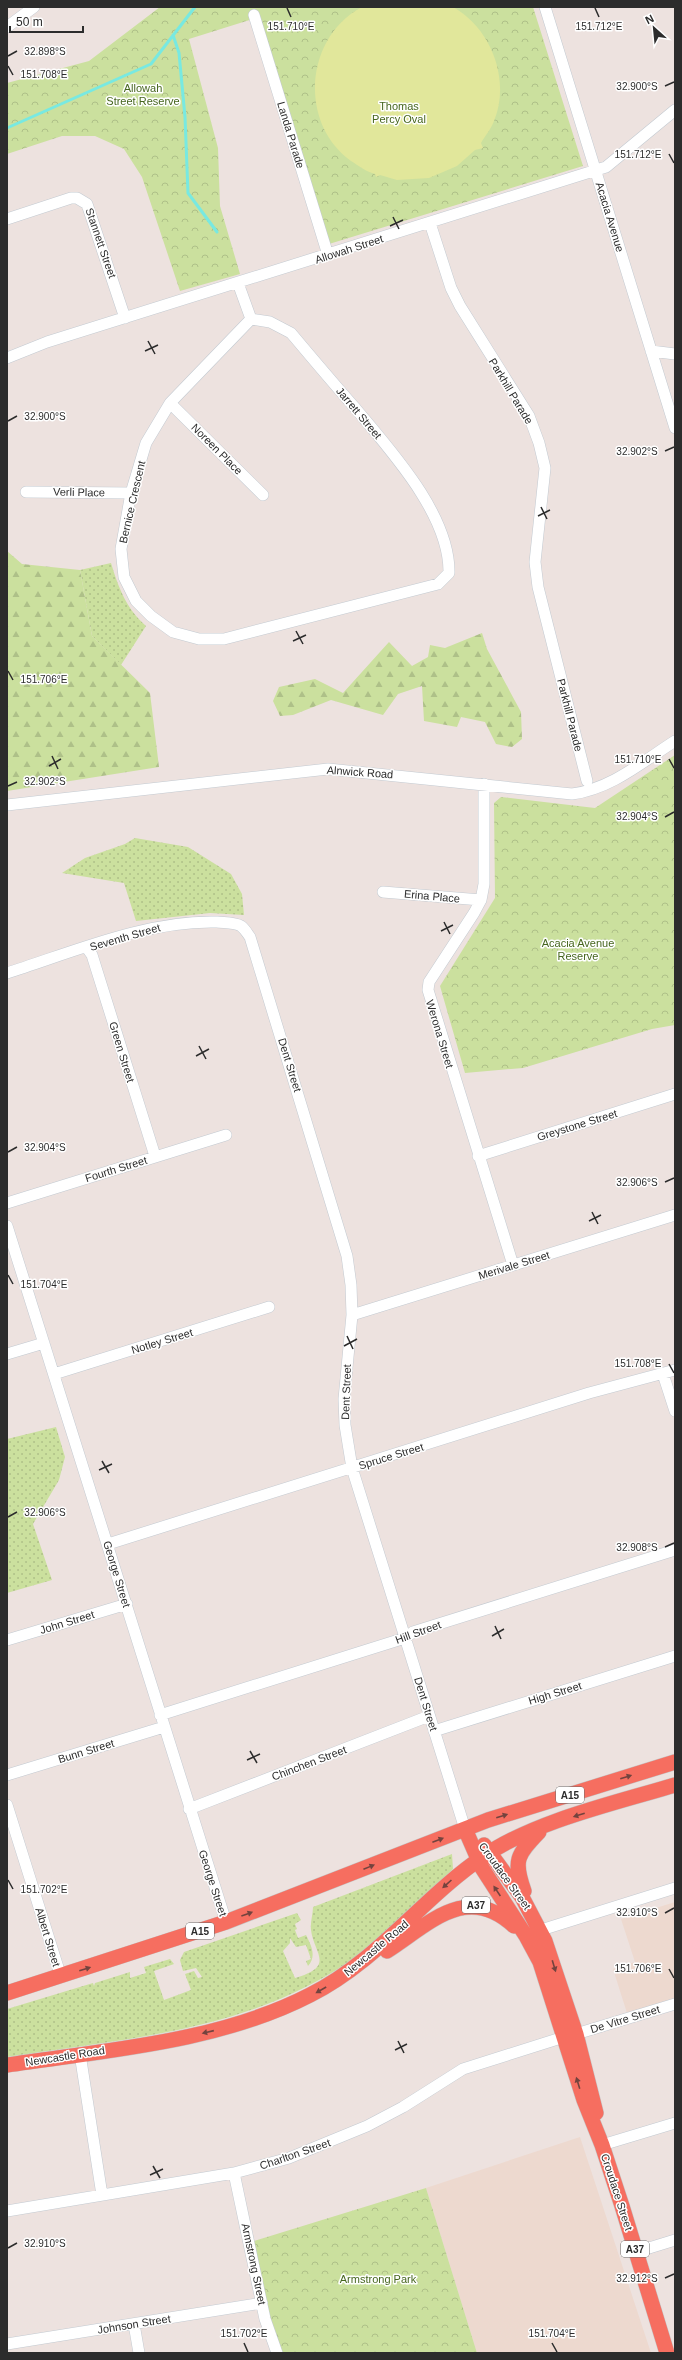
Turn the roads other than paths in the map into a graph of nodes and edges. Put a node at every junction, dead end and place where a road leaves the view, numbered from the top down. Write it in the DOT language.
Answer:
graph roads {
  1 [pos="34,7"];
  2 [pos="545,7"];
  3 [pos="254,15"];
  4 [pos="7,27"];
  5 [pos="675,110"];
  6 [pos="596,170"];
  7 [pos="7,219"];
  8 [pos="430,223"];
  9 [pos="328,255"];
  10 [pos="238,284"];
  11 [pos="125,318"];
  12 [pos="251,319"];
  13 [pos="651,351"];
  14 [pos="675,354"];
  15 [pos="7,358"];
  16 [pos="170,403"];
  17 [pos="675,428"];
  18 [pos="26,492"];
  19 [pos="131,493"];
  20 [pos="263,495"];
  21 [pos="449,573"];
  22 [pos="675,741"];
  23 [pos="587,781"];
  24 [pos="484,784"];
  25 [pos="7,805"];
  26 [pos="383,892"];
  27 [pos="481,900"];
  28 [pos="245,930"];
  29 [pos="87,948"];
  30 [pos="7,973"];
  31 [pos="675,1094"];
  32 [pos="226,1135"];
  33 [pos="155,1156"];
  34 [pos="478,1156"];
  35 [pos="7,1203"];
  36 [pos="675,1215"];
  37 [pos="7,1226"];
  38 [pos="513,1265"];
  39 [pos="269,1307"];
  40 [pos="352,1315"];
  41 [pos="44,1343"];
  42 [pos="7,1354"];
  43 [pos="675,1370"];
  44 [pos="54,1374"];
  45 [pos="664,1374"];
  46 [pos="675,1411"];
  47 [pos="352,1468"];
  48 [pos="108,1544"];
  49 [pos="675,1550"];
  50 [pos="127,1604"];
  51 [pos="405,1638"];
  52 [pos="7,1640"];
  53 [pos="675,1656"];
  54 [pos="160,1715"];
  55 [pos="429,1716"];
  56 [pos="164,1727"];
  57 [pos="434,1731"];
  58 [pos="675,1762"];
  59 [pos="7,1775"];
  60 [pos="675,1785"];
  61 [pos="7,1805"];
  62 [pos="190,1809"];
  63 [pos="546,1826"];
  64 [pos="465,1829"];
  65 [pos="484,1856"];
  66 [pos="675,1888"];
  67 [pos="531,1911"];
  68 [pos="226,1922"];
  69 [pos="540,1930"];
  70 [pos="533,1948"];
  71 [pos="354,1969"];
  72 [pos="61,1977"];
  73 [pos="7,1992"];
  74 [pos="675,2004"];
  75 [pos="570,2036"];
  76 [pos="80,2054"];
  77 [pos="7,2065"];
  78 [pos="675,2123"];
  79 [pos="602,2145"];
  80 [pos="234,2173"];
  81 [pos="102,2195"];
  82 [pos="7,2211"];
  83 [pos="675,2240"];
  84 [pos="636,2252"];
  85 [pos="262,2303"];
  86 [pos="134,2324"];
  87 [pos="7,2344"];
  88 [pos="139,2353"];
  89 [pos="277,2353"];
  90 [pos="667,2353"];
  1 -- 4 [label="street"];
  2 -- 6 [label="street, Acacia Avenue"];
  3 -- 9 [label="street, Landa Parade"];
  5 -- 6 [label="street, Allowah Street"];
  6 -- 8 [label="street, Allowah Street"];
  6 -- 13 [label="street, Acacia Avenue"];
  7 -- 11 [label="street, Stannett Street"];
  8 -- 9 [label="street, Allowah Street"];
  8 -- 23 [label="street, Parkhill Parade"];
  9 -- 10 [label="street, Allowah Street"];
  10 -- 11 [label="street, Allowah Street"];
  10 -- 12 [label="street"];
  11 -- 15 [label="street, Allowah Street"];
  12 -- 16 [label="street, Bernice Crescent"];
  12 -- 21 [label="street, Jarrett Street"];
  13 -- 14 [label="street"];
  13 -- 17 [label="street, Acacia Avenue"];
  16 -- 19 [label="street, Bernice Crescent"];
  16 -- 20 [label="street, Noreen Place"];
  18 -- 19 [label="street, Verli Place"];
  19 -- 21 [label="street, Bernice Crescent"];
  22 -- 24 [label="street, Alnwick Road"];
  24 -- 25 [label="street, Alnwick Road"];
  24 -- 27 [label="street, Werona Street"];
  26 -- 27 [label="street, Erina Place"];
  27 -- 34 [label="street, Werona Street"];
  28 -- 29 [label="street, Seventh Street"];
  28 -- 40 [label="street, Dent Street"];
  29 -- 30 [label="street, Seventh Street"];
  29 -- 33 [label="street, Green Street"];
  31 -- 34 [label="street, Greystone Street"];
  32 -- 33 [label="street, Fourth Street"];
  33 -- 35 [label="street, Fourth Street"];
  34 -- 38 [label="street, Werona Street"];
  36 -- 38 [label="street, Merivale Street"];
  37 -- 41 [label="street, George Street"];
  38 -- 40 [label="street, Merivale Street"];
  39 -- 44 [label="street, Notley Street"];
  40 -- 47 [label="street, Dent Street"];
  41 -- 42 [label="street"];
  41 -- 44 [label="street, George Street"];
  43 -- 45 [label="street, Spruce Street"];
  44 -- 48 [label="street, George Street"];
  45 -- 46 [label="street"];
  45 -- 47 [label="street, Spruce Street"];
  47 -- 48 [label="street, Spruce Street"];
  47 -- 51 [label="street, Dent Street"];
  48 -- 50 [label="street, George Street"];
  49 -- 51 [label="street, Hill Street"];
  50 -- 52 [label="street, John Street"];
  50 -- 54 [label="street, George Street"];
  51 -- 54 [label="street, Hill Street"];
  51 -- 55 [label="street, Dent Street"];
  53 -- 57 [label="street, High Street"];
  54 -- 56 [label="street, George Street"];
  55 -- 57 [label="street, Dent Street"];
  55 -- 62 [label="street, Chinchen Street"];
  56 -- 59 [label="street, Bunn Street"];
  56 -- 62 [label="street, George Street"];
  57 -- 64 [label="street, Dent Street"];
  64 -- 58 [label="highway, A15, one-way"];
  60 -- 63 [label="highway, Newcastle Road / A15, one-way"];
  61 -- 72 [label="street, Albert Street"];
  62 -- 68 [label="street, George Street"];
  63 -- 65 [label="highway, Newcastle Road / A15"];
  63 -- 67 [label="highway"];
  64 -- 65 [label="highway, Croudace Street / A37"];
  68 -- 64 [label="highway, A15, one-way"];
  65 -- 67 [label="highway, Croudace Street / A37"];
  70 -- 65 [label="highway, Croudace Street / A37, one-way"];
  65 -- 71 [label="highway, Newcastle Road / A15, one-way"];
  66 -- 69 [label="street"];
  67 -- 69 [label="highway, Croudace Street / A37"];
  72 -- 68 [label="highway, A15, one-way"];
  69 -- 75 [label="highway, Croudace Street / A37, one-way"];
  70 -- 71 [label="highway, A37"];
  70 -- 75 [label="highway, Croudace Street / A37"];
  71 -- 76 [label="highway, Newcastle Road / A15, one-way"];
  72 -- 73 [label="highway, A15"];
  74 -- 75 [label="street, De Vitre Street"];
  75 -- 79 [label="highway, Croudace Street / A37"];
  75 -- 80 [label="street, Charlton Street"];
  76 -- 77 [label="highway, Newcastle Road / A15"];
  76 -- 81 [label="street"];
  78 -- 79 [label="street"];
  79 -- 84 [label="highway, Croudace Street / A37"];
  80 -- 81 [label="street, Charlton Street"];
  80 -- 85 [label="street, Armstrong Street"];
  81 -- 82 [label="street, Charlton Street"];
  83 -- 84 [label="street"];
  84 -- 90 [label="highway, Croudace Street / A37"];
  85 -- 86 [label="street, Johnson Street"];
  85 -- 89 [label="street, Armstrong Street"];
  86 -- 87 [label="street, Johnson Street"];
  86 -- 88 [label="street"];
}
